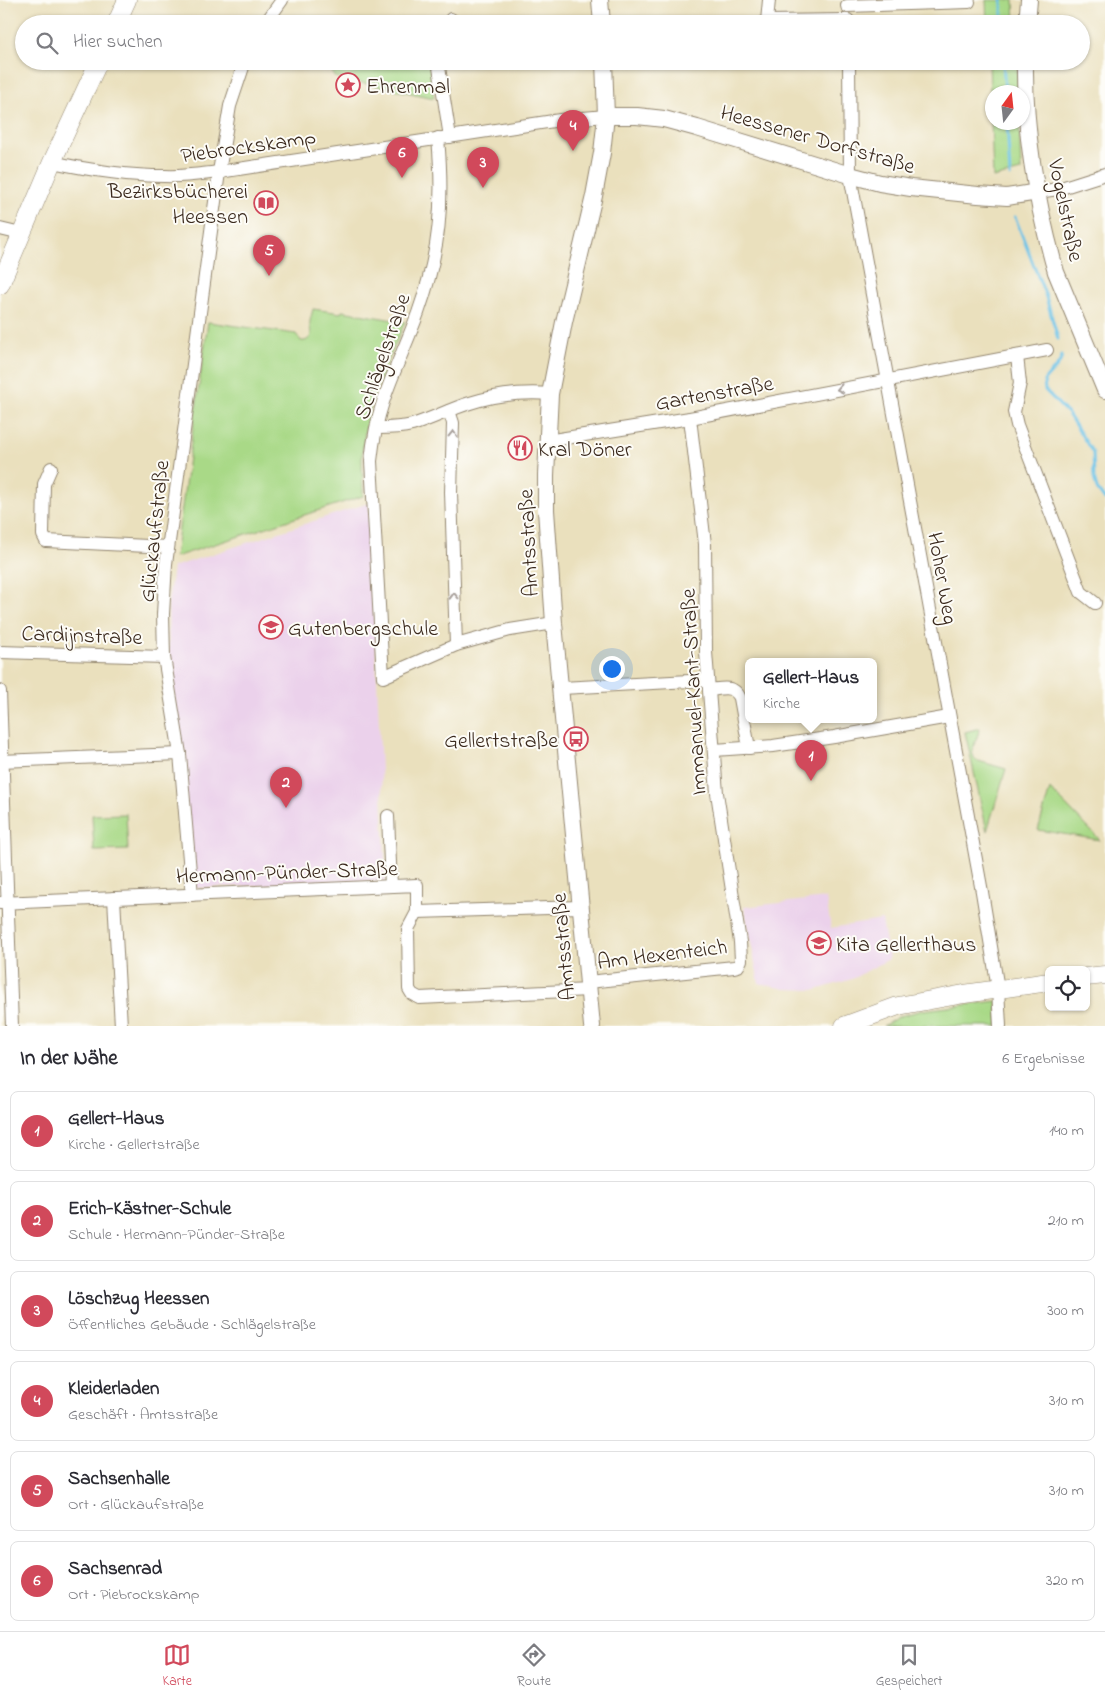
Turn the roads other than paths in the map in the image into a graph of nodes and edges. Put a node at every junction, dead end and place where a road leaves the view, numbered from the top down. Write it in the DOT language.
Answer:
graph roads {
  1 [pos="127,0"];
  2 [pos="282,0"];
  3 [pos="600,0"];
  4 [pos="769,0"];
  5 [pos="1028,0"];
  6 [pos="969,2"];
  7 [pos="847,3"];
  8 [pos="120,15"];
  9 [pos="272,15"];
  10 [pos="601,15"];
  11 [pos="768,15"];
  12 [pos="1027,15"];
  13 [pos="95,70"];
  14 [pos="242,70"];
  15 [pos="439,70"];
  16 [pos="604,70"];
  17 [pos="849,70"];
  18 [pos="1025,70"];
  19 [pos="606,116"];
  20 [pos="444,137"];
  21 [pos="52,162"];
  22 [pos="219,172"];
  23 [pos="1105,174"];
  24 [pos="850,175"];
  25 [pos="1038,192"];
  26 [pos="0,229"];
  27 [pos="22,234"];
  28 [pos="0,285"];
  29 [pos="1047,350"];
  30 [pos="1017,356"];
  31 [pos="888,380"];
  32 [pos="1105,390"];
  33 [pos="550,394"];
  34 [pos="449,411"];
  35 [pos="690,418"];
  36 [pos="377,428"];
  37 [pos="547,441"];
  38 [pos="51,468"];
  39 [pos="168,547"];
  40 [pos="1095,604"];
  41 [pos="554,623"];
  42 [pos="456,645"];
  43 [pos="0,652"];
  44 [pos="164,657"];
  45 [pos="709,685"];
  46 [pos="562,688"];
  47 [pos="0,691"];
  48 [pos="950,717"];
  49 [pos="749,748"];
  50 [pos="714,750"];
  51 [pos="180,754"];
  52 [pos="1,761"];
  53 [pos="388,816"];
  54 [pos="391,886"];
  55 [pos="192,895"];
  56 [pos="114,898"];
  57 [pos="4,902"];
  58 [pos="580,907"];
  59 [pos="417,912"];
  60 [pos="741,963"];
  61 [pos="1105,975"];
  62 [pos="1090,977"];
  63 [pos="1045,983"];
  64 [pos="588,986"];
  65 [pos="998,989"];
  66 [pos="12,1026"];
  67 [pos="121,1026"];
  68 [pos="592,1026"];
  69 [pos="844,1026"];
  70 [pos="1000,1026"];
  1 -- 8 [label="main road"];
  2 -- 9 [label="street"];
  3 -- 10 [label="street"];
  4 -- 11 [label="street"];
  5 -- 12 [label="street"];
  6 -- 7 [label="street"];
  13 -- 21 [label="main road"];
  14 -- 22 [label="street, Glückaufstraße"];
  15 -- 20 [label="street"];
  16 -- 19 [label="street, Amtsstraße"];
  17 -- 24 [label="street, Hoher Weg"];
  18 -- 25 [label="street, Vogelstraße"];
  19 -- 20 [label="street, Piebrockskamp"];
  19 -- 24 [label="street, Heessener Dorfstraße"];
  19 -- 33 [label="street, Amtsstraße"];
  20 -- 22 [label="street, Piebrockskamp"];
  20 -- 36 [label="street, Schlägelstraße"];
  21 -- 22 [label="street, Piebrockskamp"];
  21 -- 27 [label="main road"];
  22 -- 39 [label="street, Glückaufstraße"];
  23 -- 25 [label="street, Heessener Dorfstraße"];
  24 -- 25 [label="street, Heessener Dorfstraße"];
  24 -- 31 [label="street, Hoher Weg"];
  25 -- 32 [label="street, Vogelstraße"];
  26 -- 27 [label="street"];
  27 -- 28 [label="main road"];
  29 -- 30 [label="street, Gartenstraße"];
  30 -- 31 [label="street, Gartenstraße"];
  30 -- 40 [label="street"];
  31 -- 35 [label="street, Gartenstraße, one-way"];
  31 -- 48 [label="street, Hoher Weg"];
  33 -- 34 [label="street"];
  33 -- 37 [label="street, Amtsstraße"];
  34 -- 36 [label="street"];
  42 -- 34 [label="street, one-way"];
  35 -- 37 [label="street, Gartenstraße"];
  35 -- 45 [label="street, Immanuel-Kant-Straße"];
  36 -- 42 [label="street, Schlägelstraße"];
  37 -- 41 [label="street, Amtsstraße"];
  38 -- 39 [label="street"];
  39 -- 44 [label="street, Glückaufstraße"];
  41 -- 42 [label="street"];
  41 -- 46 [label="street, Amtsstraße"];
  43 -- 44 [label="street, Cardijnstraße"];
  44 -- 51 [label="street, Glückaufstraße"];
  45 -- 46 [label="street"];
  45 -- 49 [label="street"];
  45 -- 50 [label="street, Immanuel-Kant-Straße"];
  46 -- 58 [label="street, Amtsstraße"];
  47 -- 52 [label="street"];
  48 -- 49 [label="street"];
  48 -- 65 [label="street, Hoher Weg"];
  49 -- 50 [label="street"];
  50 -- 60 [label="street, Immanuel-Kant-Straße"];
  51 -- 52 [label="street"];
  51 -- 55 [label="street, Glückaufstraße"];
  52 -- 57 [label="street"];
  53 -- 54 [label="street"];
  54 -- 55 [label="street, Hermann-Pünder-Straße"];
  54 -- 59 [label="street, Hermann-Pünder-Straße"];
  55 -- 56 [label="street, Hermann-Pünder-Straße"];
  56 -- 57 [label="street, Hermann-Pünder-Straße"];
  56 -- 67 [label="street"];
  57 -- 66 [label="street"];
  58 -- 59 [label="street"];
  58 -- 64 [label="street, Amtsstraße"];
  59 -- 64 [label="street, Am Hexenteich"];
  60 -- 64 [label="street, Am Hexenteich"];
  61 -- 62 [label="main road"];
  63 -- 65 [label="main road"];
  64 -- 68 [label="street, Amtsstraße"];
  65 -- 69 [label="main road"];
  65 -- 70 [label="street, Hoher Weg"];
}
